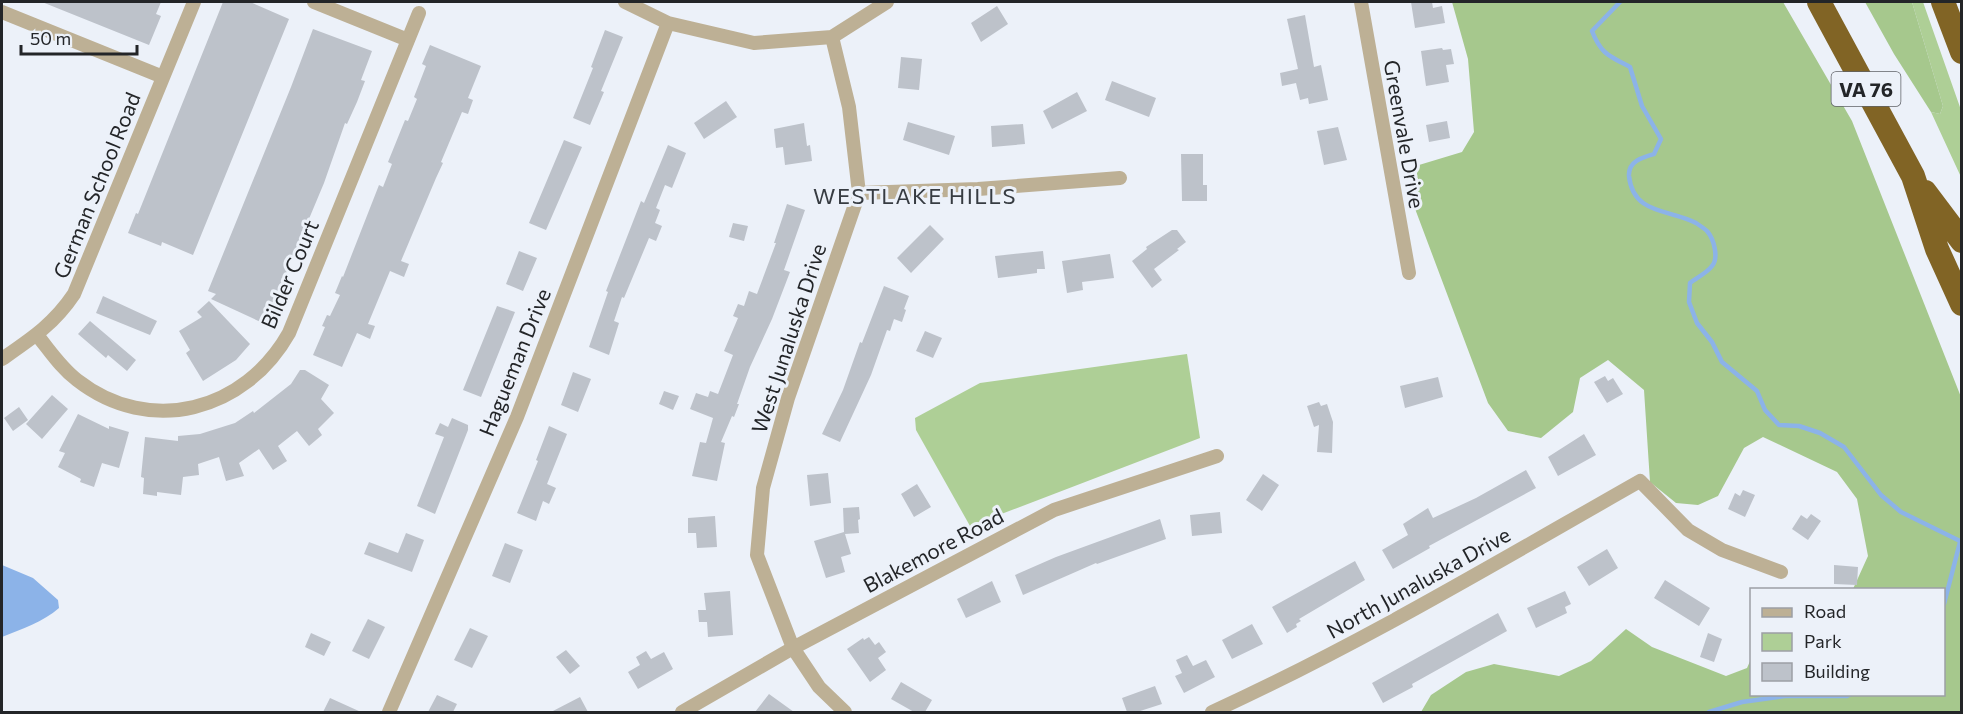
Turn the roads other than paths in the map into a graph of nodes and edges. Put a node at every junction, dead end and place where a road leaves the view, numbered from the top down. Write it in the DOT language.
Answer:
graph roads {
  1 [pos="194,2"];
  2 [pos="314,2"];
  3 [pos="626,2"];
  4 [pos="888,2"];
  5 [pos="1360,2"];
  6 [pos="1819,2"];
  7 [pos="1943,2"];
  8 [pos="2,12"];
  9 [pos="419,13"];
  10 [pos="668,23"];
  11 [pos="832,37"];
  12 [pos="408,40"];
  13 [pos="1962,52"];
  14 [pos="163,77"];
  15 [pos="1913,176"];
  16 [pos="1120,178"];
  17 [pos="859,193"];
  18 [pos="1962,241"];
  19 [pos="1409,273"];
  20 [pos="1962,304"];
  21 [pos="37,336"];
  22 [pos="2,359"];
  23 [pos="1217,456"];
  24 [pos="1781,573"];
  25 [pos="793,648"];
  26 [pos="388,712"];
  27 [pos="682,712"];
  28 [pos="845,712"];
  29 [pos="1212,712"];
  1 -- 14 [label="street, German School Road"];
  2 -- 12 [label="street"];
  3 -- 10 [label="street"];
  4 -- 11 [label="street"];
  5 -- 19 [label="street, Greenvale Drive"];
  6 -- 15 [label="highway, VA 76"];
  7 -- 13 [label="highway"];
  8 -- 14 [label="street"];
  9 -- 12 [label="street, Bilder Court"];
  10 -- 11 [label="street"];
  10 -- 26 [label="street, Hagueman Drive"];
  11 -- 17 [label="street, West Junaluska Drive"];
  12 -- 21 [label="street, Bilder Court"];
  14 -- 21 [label="street, German School Road"];
  15 -- 18 [label="highway, VA 76"];
  15 -- 20 [label="highway, VA 76"];
  16 -- 17 [label="street"];
  17 -- 25 [label="street, West Junaluska Drive"];
  21 -- 22 [label="street, German School Road"];
  23 -- 25 [label="street, Blakemore Road"];
  24 -- 29 [label="street, North Junaluska Drive"];
  25 -- 27 [label="street, Blakemore Road"];
  25 -- 28 [label="street"];
}
